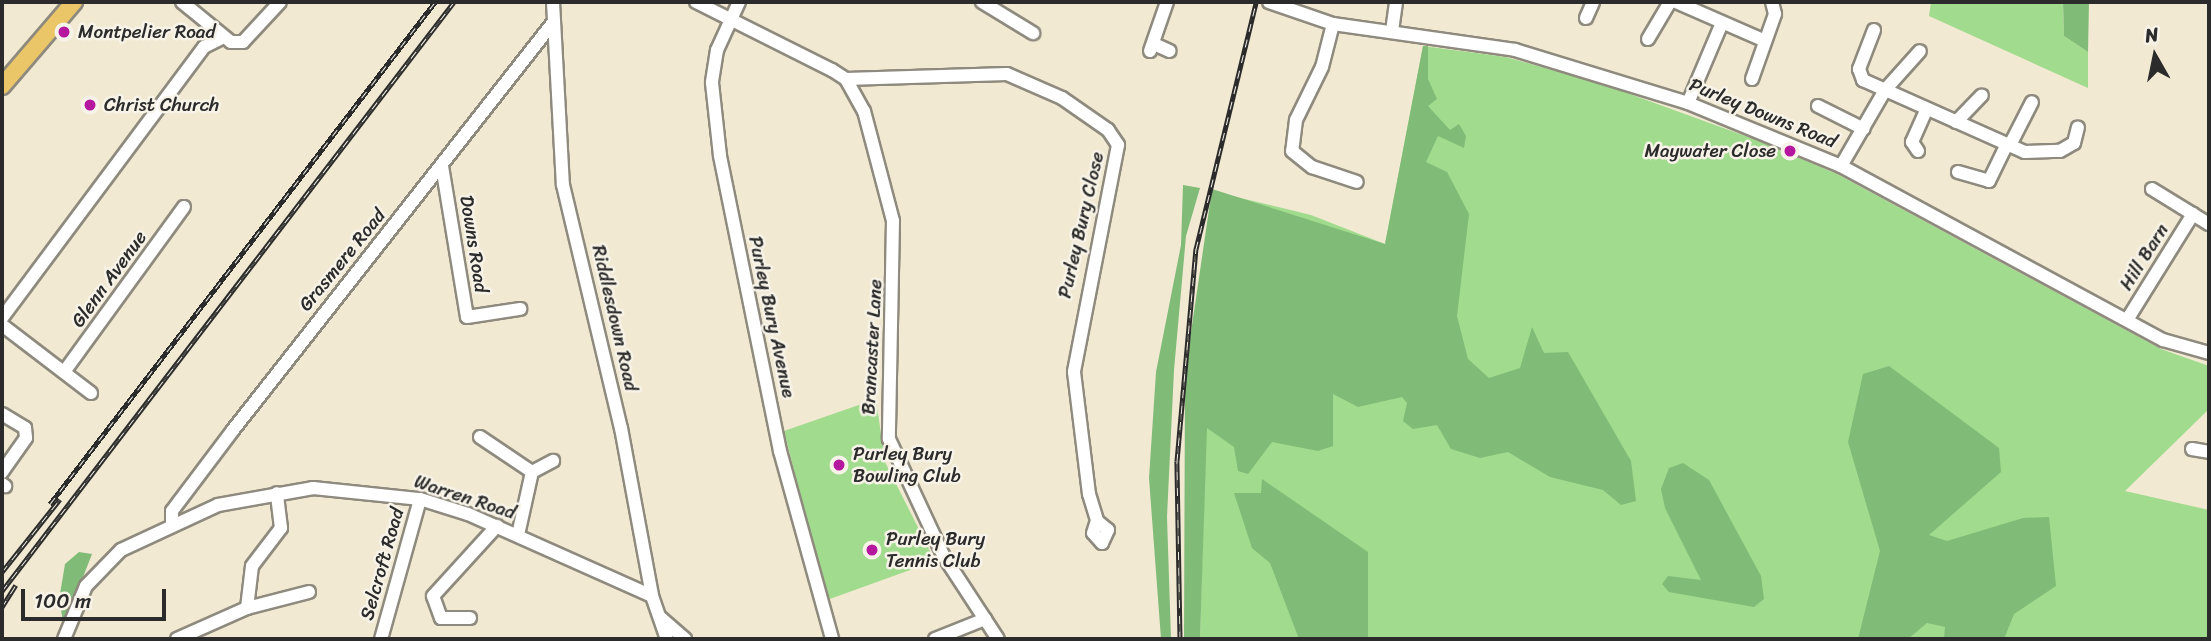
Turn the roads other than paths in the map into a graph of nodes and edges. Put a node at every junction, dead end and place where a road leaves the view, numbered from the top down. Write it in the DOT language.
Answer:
graph roads {
  1 [pos="74,2"];
  2 [pos="182,2"];
  3 [pos="280,2"];
  4 [pos="554,2"];
  5 [pos="696,2"];
  6 [pos="739,2"];
  7 [pos="982,2"];
  8 [pos="1167,2"];
  9 [pos="1396,2"];
  10 [pos="1593,2"];
  11 [pos="1670,2"];
  12 [pos="1772,2"];
  13 [pos="1271,3"];
  14 [pos="1685,3"];
  15 [pos="1586,18"];
  16 [pos="727,20"];
  17 [pos="1722,23"];
  18 [pos="552,24"];
  19 [pos="1333,24"];
  20 [pos="1874,30"];
  21 [pos="1392,31"];
  22 [pos="1033,33"];
  23 [pos="220,38"];
  24 [pos="1648,39"];
  25 [pos="1763,40"];
  26 [pos="1170,51"];
  27 [pos="1920,51"];
  28 [pos="846,79"];
  29 [pos="1752,79"];
  30 [pos="2,86"];
  31 [pos="1885,90"];
  32 [pos="1982,95"];
  33 [pos="2032,102"];
  34 [pos="1688,103"];
  35 [pos="1818,106"];
  36 [pos="1927,109"];
  37 [pos="1956,122"];
  38 [pos="2078,127"];
  39 [pos="1864,129"];
  40 [pos="2008,145"];
  41 [pos="1918,151"];
  42 [pos="442,166"];
  43 [pos="1841,166"];
  44 [pos="1958,172"];
  45 [pos="1352,176"];
  46 [pos="2152,190"];
  47 [pos="184,207"];
  48 [pos="2193,214"];
  49 [pos="2209,224"];
  50 [pos="7,299"];
  51 [pos="520,309"];
  52 [pos="2,318"];
  53 [pos="2127,320"];
  54 [pos="2,326"];
  55 [pos="2209,353"];
  56 [pos="64,372"];
  57 [pos="91,393"];
  58 [pos="2,414"];
  59 [pos="480,437"];
  60 [pos="2192,449"];
  61 [pos="2209,452"];
  62 [pos="553,461"];
  63 [pos="2,472"];
  64 [pos="532,472"];
  65 [pos="277,493"];
  66 [pos="420,499"];
  67 [pos="1097,522"];
  68 [pos="172,525"];
  69 [pos="497,526"];
  70 [pos="518,535"];
  71 [pos="309,592"];
  72 [pos="652,596"];
  73 [pos="247,608"];
  74 [pos="658,616"];
  75 [pos="470,618"];
  76 [pos="985,619"];
  77 [pos="64,639"];
  78 [pos="177,639"];
  79 [pos="381,639"];
  80 [pos="667,639"];
  81 [pos="685,639"];
  82 [pos="832,639"];
  83 [pos="935,639"];
  84 [pos="998,639"];
  1 -- 30 [label="main road"];
  2 -- 23 [label="street"];
  3 -- 23 [label="street"];
  4 -- 18 [label="street, Riddlesdown Road"];
  5 -- 16 [label="street"];
  6 -- 16 [label="street, Purley Bury Avenue"];
  7 -- 22 [label="street"];
  8 -- 26 [label="street"];
  9 -- 21 [label="street"];
  10 -- 15 [label="street"];
  11 -- 24 [label="street"];
  12 -- 25 [label="street"];
  13 -- 19 [label="street, Purley Downs Road"];
  14 -- 17 [label="street"];
  16 -- 28 [label="street"];
  16 -- 82 [label="street, Purley Bury Avenue"];
  17 -- 25 [label="street"];
  17 -- 34 [label="street"];
  18 -- 42 [label="street, Grasmere Road"];
  18 -- 72 [label="street, Riddlesdown Road"];
  19 -- 21 [label="street, Purley Downs Road"];
  19 -- 45 [label="street"];
  20 -- 31 [label="street"];
  21 -- 34 [label="street, Purley Downs Road"];
  23 -- 50 [label="street"];
  25 -- 29 [label="street"];
  27 -- 31 [label="street"];
  28 -- 67 [label="street, Purley Bury Close"];
  28 -- 76 [label="street, Brancaster Lane"];
  31 -- 36 [label="street"];
  31 -- 39 [label="street"];
  32 -- 37 [label="street"];
  33 -- 40 [label="street"];
  34 -- 43 [label="street, Purley Downs Road"];
  35 -- 39 [label="street"];
  36 -- 37 [label="street"];
  36 -- 41 [label="street"];
  37 -- 40 [label="street"];
  38 -- 40 [label="street"];
  39 -- 43 [label="street"];
  40 -- 44 [label="street"];
  42 -- 51 [label="street, Downs Road"];
  42 -- 68 [label="street, Grasmere Road"];
  43 -- 53 [label="street, Purley Downs Road"];
  46 -- 48 [label="street, Hill Barn"];
  47 -- 56 [label="street, Glenn Avenue"];
  48 -- 49 [label="street, Hill Barn"];
  48 -- 53 [label="street, Hill Barn"];
  50 -- 52 [label="street"];
  53 -- 55 [label="street, Purley Downs Road"];
  54 -- 56 [label="street"];
  56 -- 57 [label="street"];
  58 -- 63 [label="street"];
  59 -- 64 [label="street"];
  60 -- 61 [label="street"];
  62 -- 64 [label="street"];
  64 -- 70 [label="street"];
  65 -- 66 [label="street, Warren Road"];
  65 -- 68 [label="street, Warren Road"];
  65 -- 73 [label="street"];
  66 -- 69 [label="street, Warren Road"];
  66 -- 79 [label="street, Selcroft Road"];
  68 -- 77 [label="street, Warren Road"];
  69 -- 70 [label="street, Warren Road"];
  69 -- 75 [label="street"];
  70 -- 72 [label="street, Warren Road"];
  71 -- 73 [label="street"];
  72 -- 74 [label="street, Riddlesdown Road"];
  73 -- 78 [label="street"];
  74 -- 80 [label="street, Riddlesdown Road"];
  74 -- 81 [label="street"];
  76 -- 83 [label="street"];
  76 -- 84 [label="street, Brancaster Lane"];
}
